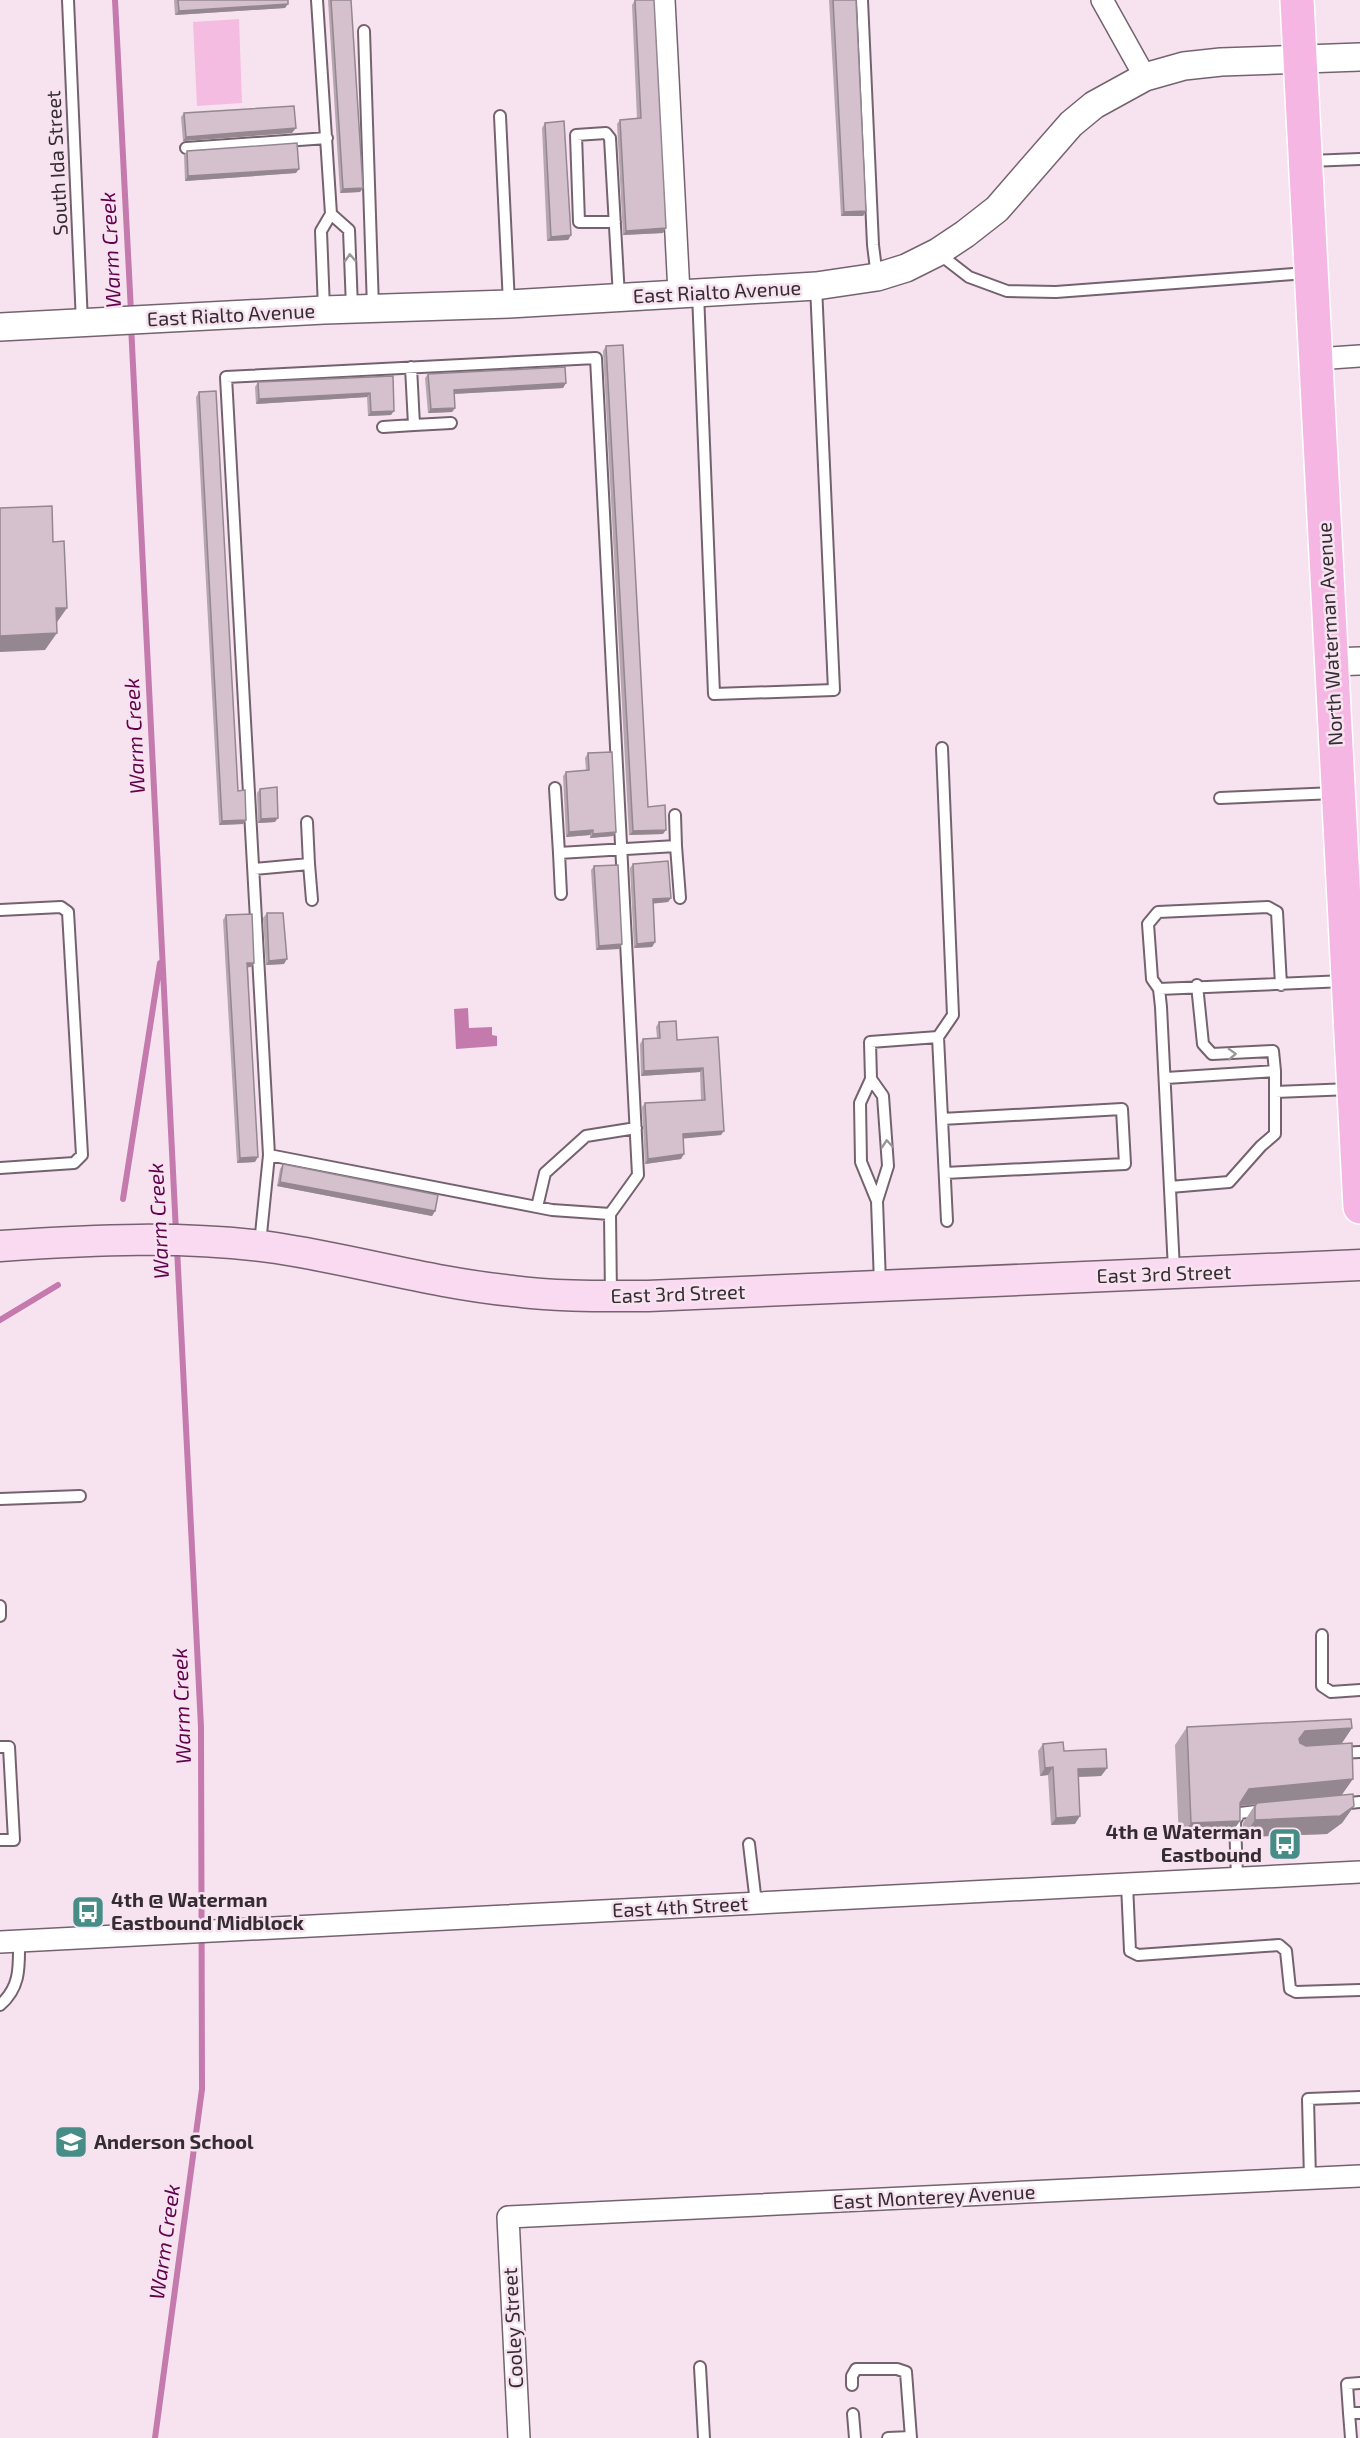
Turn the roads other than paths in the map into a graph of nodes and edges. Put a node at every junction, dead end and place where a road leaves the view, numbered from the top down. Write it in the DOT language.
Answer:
graph roads {
  1 [pos="68,0"];
  2 [pos="317,0"];
  3 [pos="664,0"];
  4 [pos="862,0"];
  5 [pos="1102,0"];
  6 [pos="1297,0"];
  7 [pos="364,31"];
  8 [pos="1360,57"];
  9 [pos="1300,61"];
  10 [pos="1145,77"];
  11 [pos="500,116"];
  12 [pos="327,138"];
  13 [pos="186,148"];
  14 [pos="1360,159"];
  15 [pos="1306,161"];
  16 [pos="331,214"];
  17 [pos="615,222"];
  18 [pos="938,252"];
  19 [pos="1312,273"];
  20 [pos="877,277"];
  21 [pos="816,286"];
  22 [pos="689,293"];
  23 [pos="619,298"];
  24 [pos="509,304"];
  25 [pos="363,309"];
  26 [pos="324,310"];
  27 [pos="91,323"];
  28 [pos="0,327"];
  29 [pos="1360,356"];
  30 [pos="1316,359"];
  31 [pos="411,367"];
  32 [pos="451,423"];
  33 [pos="414,425"];
  34 [pos="383,427"];
  35 [pos="1346,662"];
  36 [pos="942,748"];
  37 [pos="555,788"];
  38 [pos="1339,793"];
  39 [pos="1220,798"];
  40 [pos="675,815"];
  41 [pos="307,822"];
  42 [pos="676,846"];
  43 [pos="622,850"];
  44 [pos="559,853"];
  45 [pos="309,864"];
  46 [pos="254,869"];
  47 [pos="561,894"];
  48 [pos="680,898"];
  49 [pos="312,900"];
  50 [pos="0,910"];
  51 [pos="1352,964"];
  52 [pos="1197,985"];
  53 [pos="1281,985"];
  54 [pos="1159,988"];
  55 [pos="938,1037"];
  56 [pos="1275,1071"];
  57 [pos="1166,1078"];
  58 [pos="871,1079"];
  59 [pos="1354,1089"];
  60 [pos="1275,1092"];
  61 [pos="942,1119"];
  62 [pos="636,1128"];
  63 [pos="269,1155"];
  64 [pos="0,1168"];
  65 [pos="945,1173"];
  66 [pos="1170,1187"];
  67 [pos="877,1201"];
  68 [pos="537,1207"];
  69 [pos="1360,1207"];
  70 [pos="610,1214"];
  71 [pos="947,1221"];
  72 [pos="0,1246"];
  73 [pos="260,1247"];
  74 [pos="1360,1265"];
  75 [pos="1174,1274"];
  76 [pos="880,1286"];
  77 [pos="611,1296"];
  78 [pos="80,1496"];
  79 [pos="0,1499"];
  80 [pos="0,1606"];
  81 [pos="0,1616"];
  82 [pos="1322,1635"];
  83 [pos="1360,1690"];
  84 [pos="0,1747"];
  85 [pos="1360,1752"];
  86 [pos="1328,1754"];
  87 [pos="1360,1803"];
  88 [pos="1329,1805"];
  89 [pos="1274,1810"];
  90 [pos="0,1840"];
  91 [pos="749,1844"];
  92 [pos="1360,1872"];
  93 [pos="1238,1878"];
  94 [pos="1126,1884"];
  95 [pos="756,1903"];
  96 [pos="10,1941"];
  97 [pos="1360,1990"];
  98 [pos="0,2005"];
  99 [pos="1360,2097"];
  100 [pos="1360,2176"];
  101 [pos="1311,2179"];
  102 [pos="507,2217"];
  103 [pos="700,2367"];
  104 [pos="1360,2383"];
  105 [pos="852,2385"];
  106 [pos="1355,2413"];
  107 [pos="853,2414"];
  108 [pos="911,2437"];
  109 [pos="519,2438"];
  110 [pos="704,2438"];
  111 [pos="855,2438"];
  112 [pos="888,2438"];
  113 [pos="1351,2438"];
  1 -- 27 [label="lane, South Ida Street"];
  2 -- 12 [label="lane"];
  3 -- 22 [label="street"];
  4 -- 20 [label="lane"];
  5 -- 10 [label="street"];
  6 -- 9 [label="main road, North Waterman Avenue"];
  7 -- 25 [label="lane"];
  8 -- 9 [label="street, East Rialto Avenue"];
  9 -- 10 [label="street, East Rialto Avenue"];
  9 -- 15 [label="main road, North Waterman Avenue"];
  10 -- 18 [label="street, East Rialto Avenue"];
  11 -- 24 [label="lane"];
  12 -- 13 [label="lane"];
  12 -- 16 [label="lane"];
  14 -- 15 [label="lane"];
  15 -- 19 [label="main road, North Waterman Avenue"];
  25 -- 16 [label="lane, one-way"];
  16 -- 26 [label="lane"];
  17 -- 17 [label="lane"];
  17 -- 23 [label="lane"];
  18 -- 19 [label="lane"];
  18 -- 20 [label="street, East Rialto Avenue"];
  19 -- 30 [label="main road, North Waterman Avenue"];
  20 -- 21 [label="street, East Rialto Avenue"];
  21 -- 22 [label="street, East Rialto Avenue"];
  21 -- 22 [label="lane"];
  22 -- 23 [label="street, East Rialto Avenue"];
  23 -- 24 [label="street, East Rialto Avenue"];
  24 -- 25 [label="street, East Rialto Avenue"];
  25 -- 26 [label="street, East Rialto Avenue"];
  26 -- 27 [label="street, East Rialto Avenue"];
  27 -- 28 [label="street, East Rialto Avenue"];
  29 -- 30 [label="street"];
  30 -- 35 [label="main road, North Waterman Avenue"];
  31 -- 33 [label="lane"];
  31 -- 43 [label="lane"];
  31 -- 46 [label="lane"];
  32 -- 33 [label="lane"];
  33 -- 34 [label="lane"];
  35 -- 38 [label="main road, North Waterman Avenue"];
  36 -- 55 [label="lane"];
  37 -- 44 [label="lane"];
  38 -- 39 [label="lane"];
  38 -- 51 [label="main road, North Waterman Avenue"];
  40 -- 42 [label="lane"];
  41 -- 45 [label="lane"];
  42 -- 43 [label="lane"];
  42 -- 48 [label="lane"];
  43 -- 44 [label="lane"];
  43 -- 62 [label="lane"];
  44 -- 47 [label="lane"];
  45 -- 46 [label="lane"];
  45 -- 49 [label="lane"];
  46 -- 63 [label="lane"];
  50 -- 64 [label="lane"];
  51 -- 53 [label="lane"];
  51 -- 59 [label="main road, North Waterman Avenue"];
  52 -- 53 [label="lane"];
  52 -- 54 [label="lane"];
  52 -- 56 [label="lane, one-way"];
  53 -- 54 [label="lane"];
  54 -- 57 [label="lane"];
  55 -- 58 [label="lane"];
  55 -- 61 [label="lane"];
  56 -- 57 [label="lane"];
  56 -- 60 [label="lane"];
  57 -- 66 [label="lane"];
  58 -- 67 [label="lane"];
  67 -- 58 [label="lane, one-way"];
  59 -- 60 [label="lane"];
  59 -- 69 [label="main road, North Waterman Avenue"];
  60 -- 66 [label="lane"];
  61 -- 65 [label="lane"];
  61 -- 65 [label="lane"];
  62 -- 68 [label="lane"];
  62 -- 70 [label="lane"];
  63 -- 68 [label="lane"];
  63 -- 73 [label="lane"];
  65 -- 71 [label="lane"];
  66 -- 75 [label="lane"];
  67 -- 76 [label="lane"];
  68 -- 70 [label="lane"];
  70 -- 77 [label="lane"];
  72 -- 73 [label="main road, East 3rd Street"];
  73 -- 77 [label="main road, East 3rd Street"];
  74 -- 75 [label="main road, East 3rd Street"];
  75 -- 76 [label="main road, East 3rd Street"];
  76 -- 77 [label="main road, East 3rd Street"];
  78 -- 79 [label="lane"];
  80 -- 81 [label="lane"];
  82 -- 83 [label="lane"];
  84 -- 90 [label="lane"];
  85 -- 86 [label="lane"];
  87 -- 88 [label="lane"];
  89 -- 93 [label="lane"];
  91 -- 95 [label="lane"];
  92 -- 93 [label="street, East 4th Street"];
  93 -- 94 [label="street, East 4th Street"];
  94 -- 95 [label="street, East 4th Street"];
  94 -- 97 [label="lane"];
  95 -- 96 [label="street, East 4th Street"];
  96 -- 98 [label="lane"];
  99 -- 101 [label="lane"];
  100 -- 101 [label="street, East Monterey Avenue"];
  101 -- 102 [label="street, East Monterey Avenue"];
  102 -- 109 [label="street, Cooley Street"];
  103 -- 110 [label="lane"];
  104 -- 106 [label="lane"];
  105 -- 108 [label="lane"];
  106 -- 113 [label="lane"];
  107 -- 111 [label="lane"];
  108 -- 112 [label="lane"];
}
